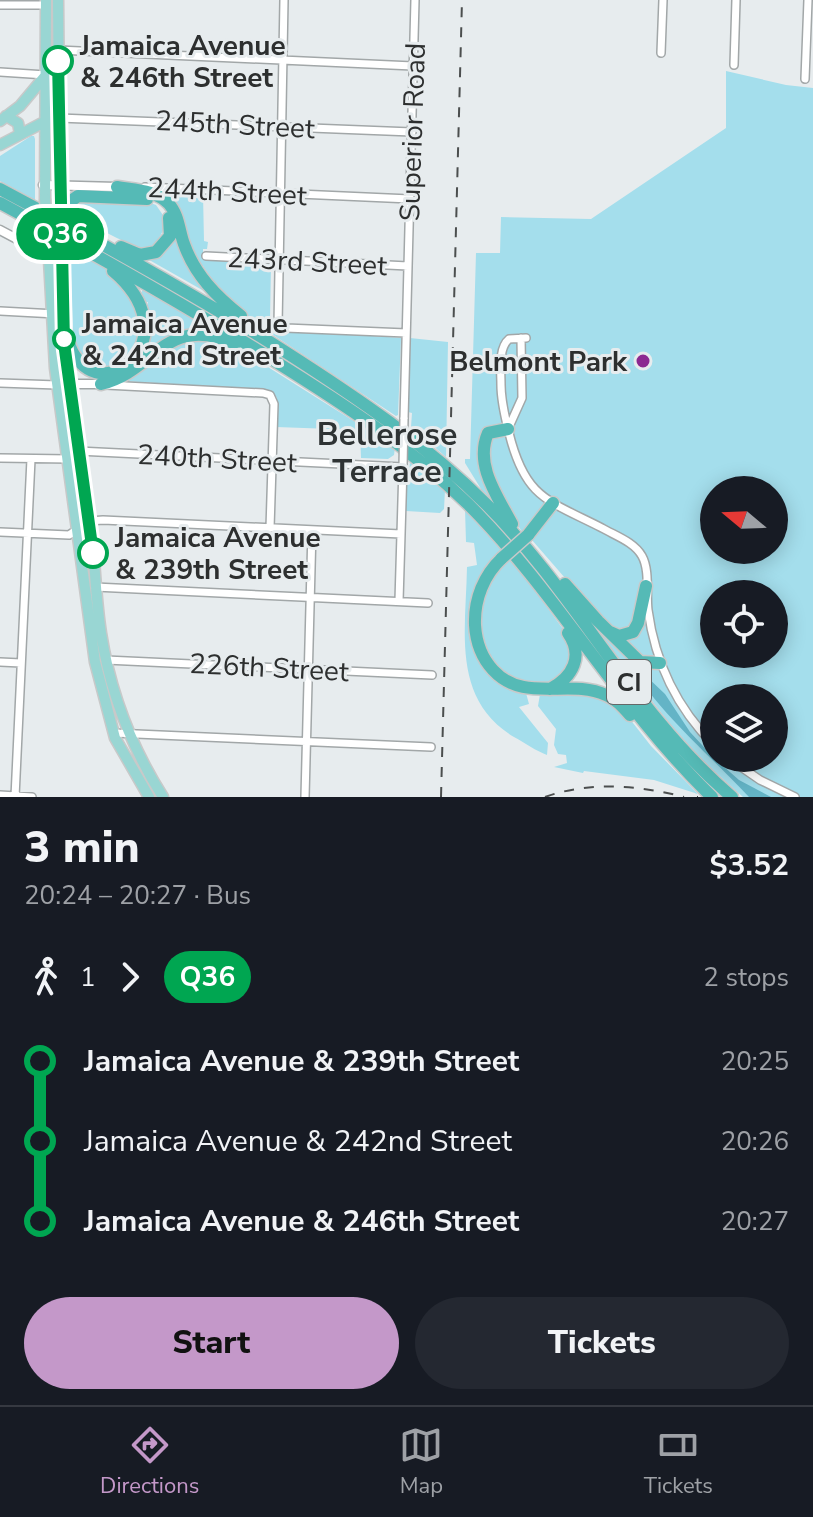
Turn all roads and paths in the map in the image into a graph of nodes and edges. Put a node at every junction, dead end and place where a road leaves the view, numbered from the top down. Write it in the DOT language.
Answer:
graph roads {
  1 [pos="58,0"];
  2 [pos="284,0"];
  3 [pos="415,0"];
  4 [pos="663,0"];
  5 [pos="736,0"];
  6 [pos="808,0"];
  7 [pos="46,2"];
  8 [pos="0,5"];
  9 [pos="52,49"];
  10 [pos="661,53"];
  11 [pos="282,60"];
  12 [pos="734,65"];
  13 [pos="413,66"];
  14 [pos="0,72"];
  15 [pos="46,75"];
  16 [pos="805,79"];
  17 [pos="58,86"];
  18 [pos="3,118"];
  19 [pos="59,118"];
  20 [pos="44,121"];
  21 [pos="281,126"];
  22 [pos="412,132"];
  23 [pos="20,134"];
  24 [pos="0,145"];
  25 [pos="43,185"];
  26 [pos="59,185"];
  27 [pos="117,187"];
  28 [pos="0,189"];
  29 [pos="279,193"];
  30 [pos="410,199"];
  31 [pos="0,203"];
  32 [pos="61,213"];
  33 [pos="3,232"];
  34 [pos="84,234"];
  35 [pos="92,253"];
  36 [pos="49,256"];
  37 [pos="206,256"];
  38 [pos="277,260"];
  39 [pos="408,266"];
  40 [pos="0,311"];
  41 [pos="56,314"];
  42 [pos="406,333"];
  43 [pos="285,352"];
  44 [pos="295,373"];
  45 [pos="0,383"];
  46 [pos="63,384"];
  47 [pos="101,384"];
  48 [pos="502,397"];
  49 [pos="521,402"];
  50 [pos="508,429"];
  51 [pos="78,451"];
  52 [pos="0,458"];
  53 [pos="31,459"];
  54 [pos="69,459"];
  55 [pos="272,461"];
  56 [pos="403,467"];
  57 [pos="553,503"];
  58 [pos="90,521"];
  59 [pos="270,528"];
  60 [pos="79,529"];
  61 [pos="312,530"];
  62 [pos="0,532"];
  63 [pos="27,533"];
  64 [pos="401,534"];
  65 [pos="522,537"];
  66 [pos="535,559"];
  67 [pos="646,586"];
  68 [pos="95,587"];
  69 [pos="310,596"];
  70 [pos="399,601"];
  71 [pos="428,603"];
  72 [pos="557,608"];
  73 [pos="610,632"];
  74 [pos="106,660"];
  75 [pos="0,662"];
  76 [pos="21,663"];
  77 [pos="660,663"];
  78 [pos="309,669"];
  79 [pos="432,675"];
  80 [pos="550,689"];
  81 [pos="700,730"];
  82 [pos="114,733"];
  83 [pos="129,734"];
  84 [pos="307,742"];
  85 [pos="661,745"];
  86 [pos="431,747"];
  87 [pos="748,772"];
  88 [pos="0,795"];
  89 [pos="15,797"];
  90 [pos="32,797"];
  91 [pos="149,797"];
  92 [pos="163,797"];
  93 [pos="305,797"];
  94 [pos="712,797"];
  95 [pos="732,797"];
  96 [pos="795,797"];
  1 -- 9 [label="main road"];
  2 -- 11 [label="street"];
  3 -- 13 [label="street, Superior Road"];
  4 -- 10 [label="street"];
  5 -- 12 [label="street"];
  6 -- 16 [label="street"];
  7 -- 8 [label="street"];
  7 -- 9 [label="main road"];
  9 -- 11 [label="street"];
  9 -- 15 [label="main road"];
  9 -- 17 [label="main road"];
  11 -- 13 [label="street"];
  11 -- 21 [label="street"];
  13 -- 22 [label="street, Superior Road"];
  14 -- 15 [label="street"];
  15 -- 17 [label="main road"];
  15 -- 18 [label="main road"];
  15 -- 20 [label="main road"];
  17 -- 19 [label="main road"];
  18 -- 23 [label="main road"];
  19 -- 20 [label="main road"];
  19 -- 21 [label="street, 245th Street"];
  19 -- 26 [label="main road"];
  20 -- 23 [label="main road"];
  20 -- 25 [label="main road"];
  21 -- 22 [label="street, 245th Street"];
  21 -- 29 [label="street"];
  22 -- 30 [label="street, Superior Road"];
  23 -- 24 [label="main road"];
  25 -- 26 [label="street, 244th Street"];
  25 -- 36 [label="main road, bridge"];
  26 -- 27 [label="street, 244th Street"];
  26 -- 32 [label="main road"];
  27 -- 29 [label="street, 244th Street"];
  27 -- 43 [label="highway"];
  28 -- 34 [label="highway, CI"];
  29 -- 30 [label="street, 244th Street"];
  29 -- 38 [label="street"];
  30 -- 39 [label="street, Superior Road"];
  31 -- 35 [label="highway, CI"];
  32 -- 34 [label="highway"];
  32 -- 41 [label="main road, bridge"];
  33 -- 36 [label="street"];
  34 -- 43 [label="highway, CI"];
  35 -- 41 [label="highway"];
  35 -- 44 [label="highway, CI"];
  36 -- 41 [label="main road"];
  37 -- 38 [label="street, 243rd Street"];
  38 -- 39 [label="street, 243rd Street"];
  38 -- 42 [label="street"];
  39 -- 42 [label="street, Superior Road"];
  40 -- 41 [label="street"];
  41 -- 46 [label="main road"];
  42 -- 56 [label="street, Superior Road, bridge"];
  43 -- 65 [label="highway, CI"];
  44 -- 47 [label="highway"];
  44 -- 72 [label="highway, CI"];
  45 -- 46 [label="street"];
  46 -- 47 [label="street"];
  46 -- 51 [label="main road"];
  46 -- 54 [label="main road"];
  47 -- 55 [label="street"];
  48 -- 49 [label="street"];
  48 -- 49 [label="street"];
  48 -- 50 [label="street"];
  49 -- 50 [label="street"];
  50 -- 57 [label="street"];
  50 -- 65 [label="highway"];
  51 -- 55 [label="street, 240th Street"];
  51 -- 58 [label="main road"];
  52 -- 53 [label="street"];
  53 -- 54 [label="street"];
  53 -- 63 [label="street"];
  54 -- 60 [label="main road"];
  55 -- 56 [label="street, 240th Street"];
  55 -- 59 [label="street"];
  56 -- 64 [label="street, Superior Road"];
  57 -- 65 [label="highway"];
  57 -- 67 [label="street"];
  58 -- 59 [label="street"];
  58 -- 60 [label="street"];
  58 -- 68 [label="main road"];
  59 -- 61 [label="street"];
  60 -- 63 [label="street"];
  60 -- 82 [label="main road"];
  61 -- 64 [label="street"];
  61 -- 69 [label="street"];
  62 -- 63 [label="street"];
  63 -- 76 [label="street"];
  64 -- 70 [label="street, Superior Road"];
  65 -- 66 [label="highway, CI"];
  65 -- 80 [label="highway, bridge"];
  66 -- 73 [label="highway"];
  66 -- 95 [label="highway, CI"];
  67 -- 73 [label="highway"];
  67 -- 77 [label="street"];
  68 -- 69 [label="street"];
  68 -- 74 [label="main road"];
  69 -- 70 [label="street"];
  69 -- 78 [label="street"];
  70 -- 71 [label="street"];
  72 -- 80 [label="highway"];
  72 -- 85 [label="highway, CI"];
  73 -- 77 [label="highway"];
  74 -- 78 [label="street, 226th Street"];
  74 -- 83 [label="main road"];
  75 -- 76 [label="street"];
  76 -- 89 [label="street"];
  77 -- 81 [label="street"];
  78 -- 79 [label="street, 226th Street"];
  78 -- 84 [label="street"];
  80 -- 85 [label="highway"];
  82 -- 83 [label="street"];
  82 -- 91 [label="main road"];
  83 -- 84 [label="street"];
  83 -- 92 [label="main road"];
  84 -- 86 [label="street"];
  84 -- 93 [label="street"];
  85 -- 94 [label="highway, CI"];
  87 -- 96 [label="street"];
  88 -- 89 [label="street"];
  89 -- 90 [label="street"];
}
